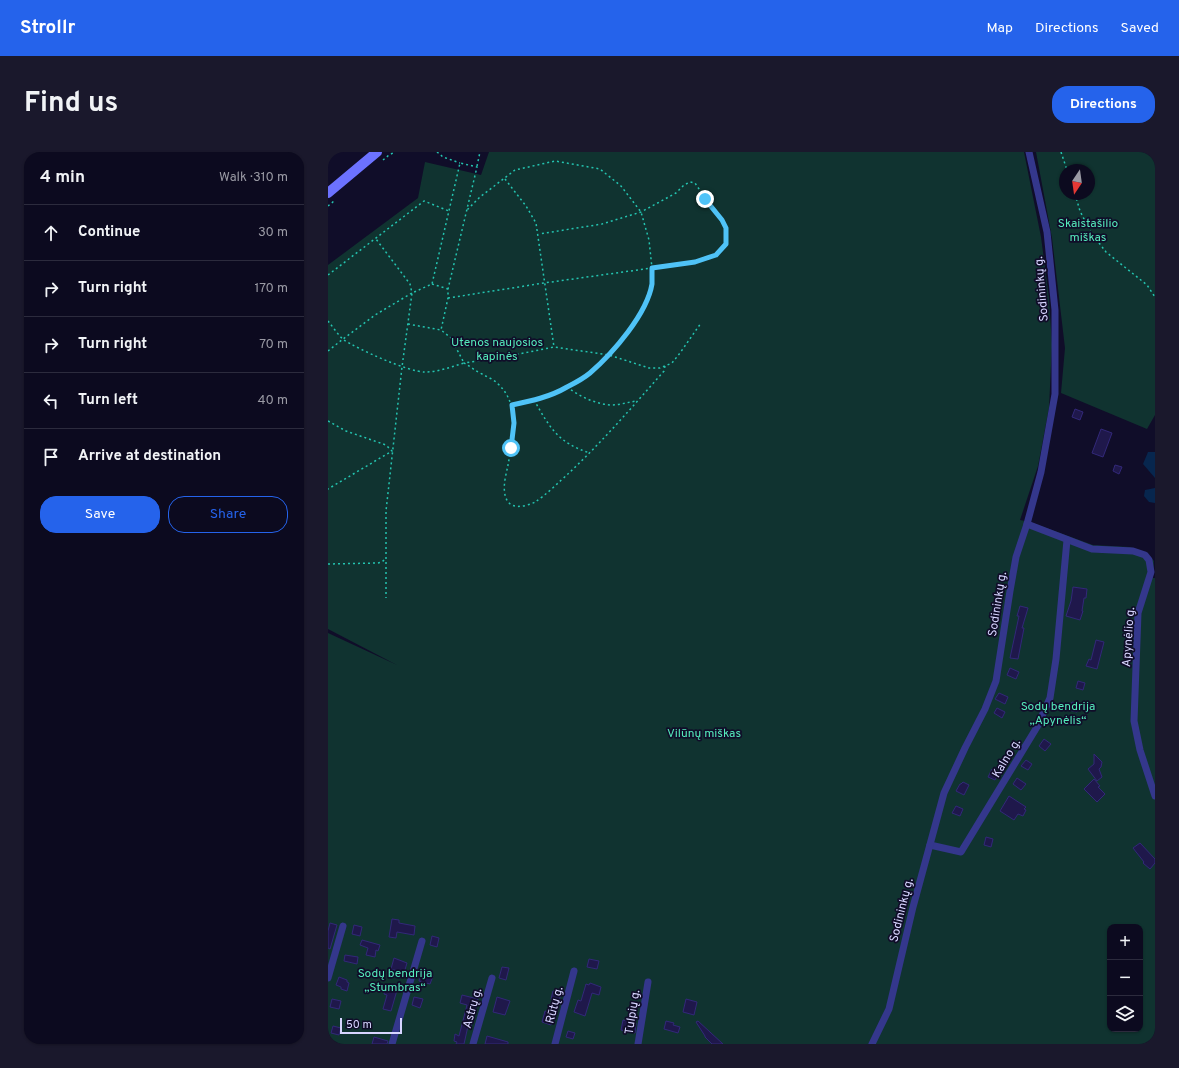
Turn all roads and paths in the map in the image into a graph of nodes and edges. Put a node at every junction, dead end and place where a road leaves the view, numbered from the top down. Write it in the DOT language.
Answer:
graph roads {
  1 [pos="377,152"];
  2 [pos="437,152"];
  3 [pos="480,152"];
  4 [pos="1029,152"];
  5 [pos="1061,152"];
  6 [pos="460,163"];
  7 [pos="1065,164"];
  8 [pos="476,167"];
  9 [pos="504,179"];
  10 [pos="328,193"];
  11 [pos="1077,200"];
  12 [pos="466,210"];
  13 [pos="449,211"];
  14 [pos="641,212"];
  15 [pos="539,234"];
  16 [pos="376,239"];
  17 [pos="652,268"];
  18 [pos="328,275"];
  19 [pos="544,283"];
  20 [pos="432,284"];
  21 [pos="448,289"];
  22 [pos="412,293"];
  23 [pos="1155,297"];
  24 [pos="448,298"];
  25 [pos="328,321"];
  26 [pos="701,323"];
  27 [pos="408,324"];
  28 [pos="441,330"];
  29 [pos="343,338"];
  30 [pos="554,347"];
  31 [pos="328,351"];
  32 [pos="609,355"];
  33 [pos="464,362"];
  34 [pos="665,366"];
  35 [pos="402,367"];
  36 [pos="567,387"];
  37 [pos="534,400"];
  38 [pos="637,401"];
  39 [pos="512,405"];
  40 [pos="328,421"];
  41 [pos="392,451"];
  42 [pos="590,453"];
  43 [pos="328,489"];
  44 [pos="1027,524"];
  45 [pos="1067,540"];
  46 [pos="386,558"];
  47 [pos="328,564"];
  48 [pos="386,598"];
  49 [pos="1155,796"];
  50 [pos="930,845"];
  51 [pos="343,926"];
  52 [pos="422,941"];
  53 [pos="574,971"];
  54 [pos="328,978"];
  55 [pos="492,978"];
  56 [pos="648,982"];
  57 [pos="392,1044"];
  58 [pos="473,1044"];
  59 [pos="555,1044"];
  60 [pos="638,1044"];
  61 [pos="872,1044"];
  1 -- 10 [label="main road"];
  2 -- 6 [label="path"];
  3 -- 8 [label="path"];
  4 -- 44 [label="street, Sodininkų g."];
  5 -- 7 [label="path"];
  6 -- 8 [label="path"];
  6 -- 13 [label="path"];
  8 -- 12 [label="path"];
  9 -- 12 [label="path"];
  9 -- 14 [label="path"];
  9 -- 15 [label="path"];
  11 -- 23 [label="path"];
  12 -- 21 [label="path"];
  13 -- 16 [label="path"];
  13 -- 20 [label="path"];
  14 -- 15 [label="path"];
  14 -- 17 [label="path"];
  14 -- 17 [label="path"];
  15 -- 19 [label="path"];
  16 -- 18 [label="path"];
  16 -- 22 [label="path"];
  17 -- 19 [label="path"];
  17 -- 32 [label="path"];
  19 -- 24 [label="path"];
  19 -- 30 [label="path"];
  20 -- 21 [label="path"];
  20 -- 22 [label="path"];
  21 -- 24 [label="path"];
  22 -- 27 [label="path"];
  22 -- 29 [label="path"];
  24 -- 28 [label="path"];
  25 -- 29 [label="path"];
  26 -- 34 [label="path"];
  27 -- 28 [label="path"];
  27 -- 35 [label="path"];
  28 -- 33 [label="path"];
  29 -- 31 [label="path"];
  29 -- 35 [label="path"];
  30 -- 32 [label="path"];
  30 -- 33 [label="path"];
  32 -- 34 [label="path"];
  32 -- 36 [label="path"];
  33 -- 35 [label="path"];
  33 -- 39 [label="path"];
  34 -- 38 [label="path"];
  35 -- 41 [label="path"];
  36 -- 37 [label="path"];
  36 -- 38 [label="path"];
  37 -- 39 [label="path"];
  37 -- 42 [label="path"];
  38 -- 42 [label="path"];
  39 -- 42 [label="path"];
  40 -- 41 [label="path"];
  41 -- 43 [label="path"];
  41 -- 46 [label="path"];
  44 -- 45 [label="street, Apynėlio g."];
  44 -- 50 [label="street, Sodininkų g."];
  45 -- 49 [label="street, Apynėlio g."];
  45 -- 50 [label="street, Kalno g."];
  46 -- 47 [label="path"];
  46 -- 48 [label="path"];
  50 -- 61 [label="street, Sodininkų g."];
  51 -- 54 [label="street"];
  52 -- 57 [label="street"];
  53 -- 59 [label="street, Rūtų g."];
  55 -- 58 [label="street, Astrų g."];
  56 -- 60 [label="street, Tulpių g."];
}
